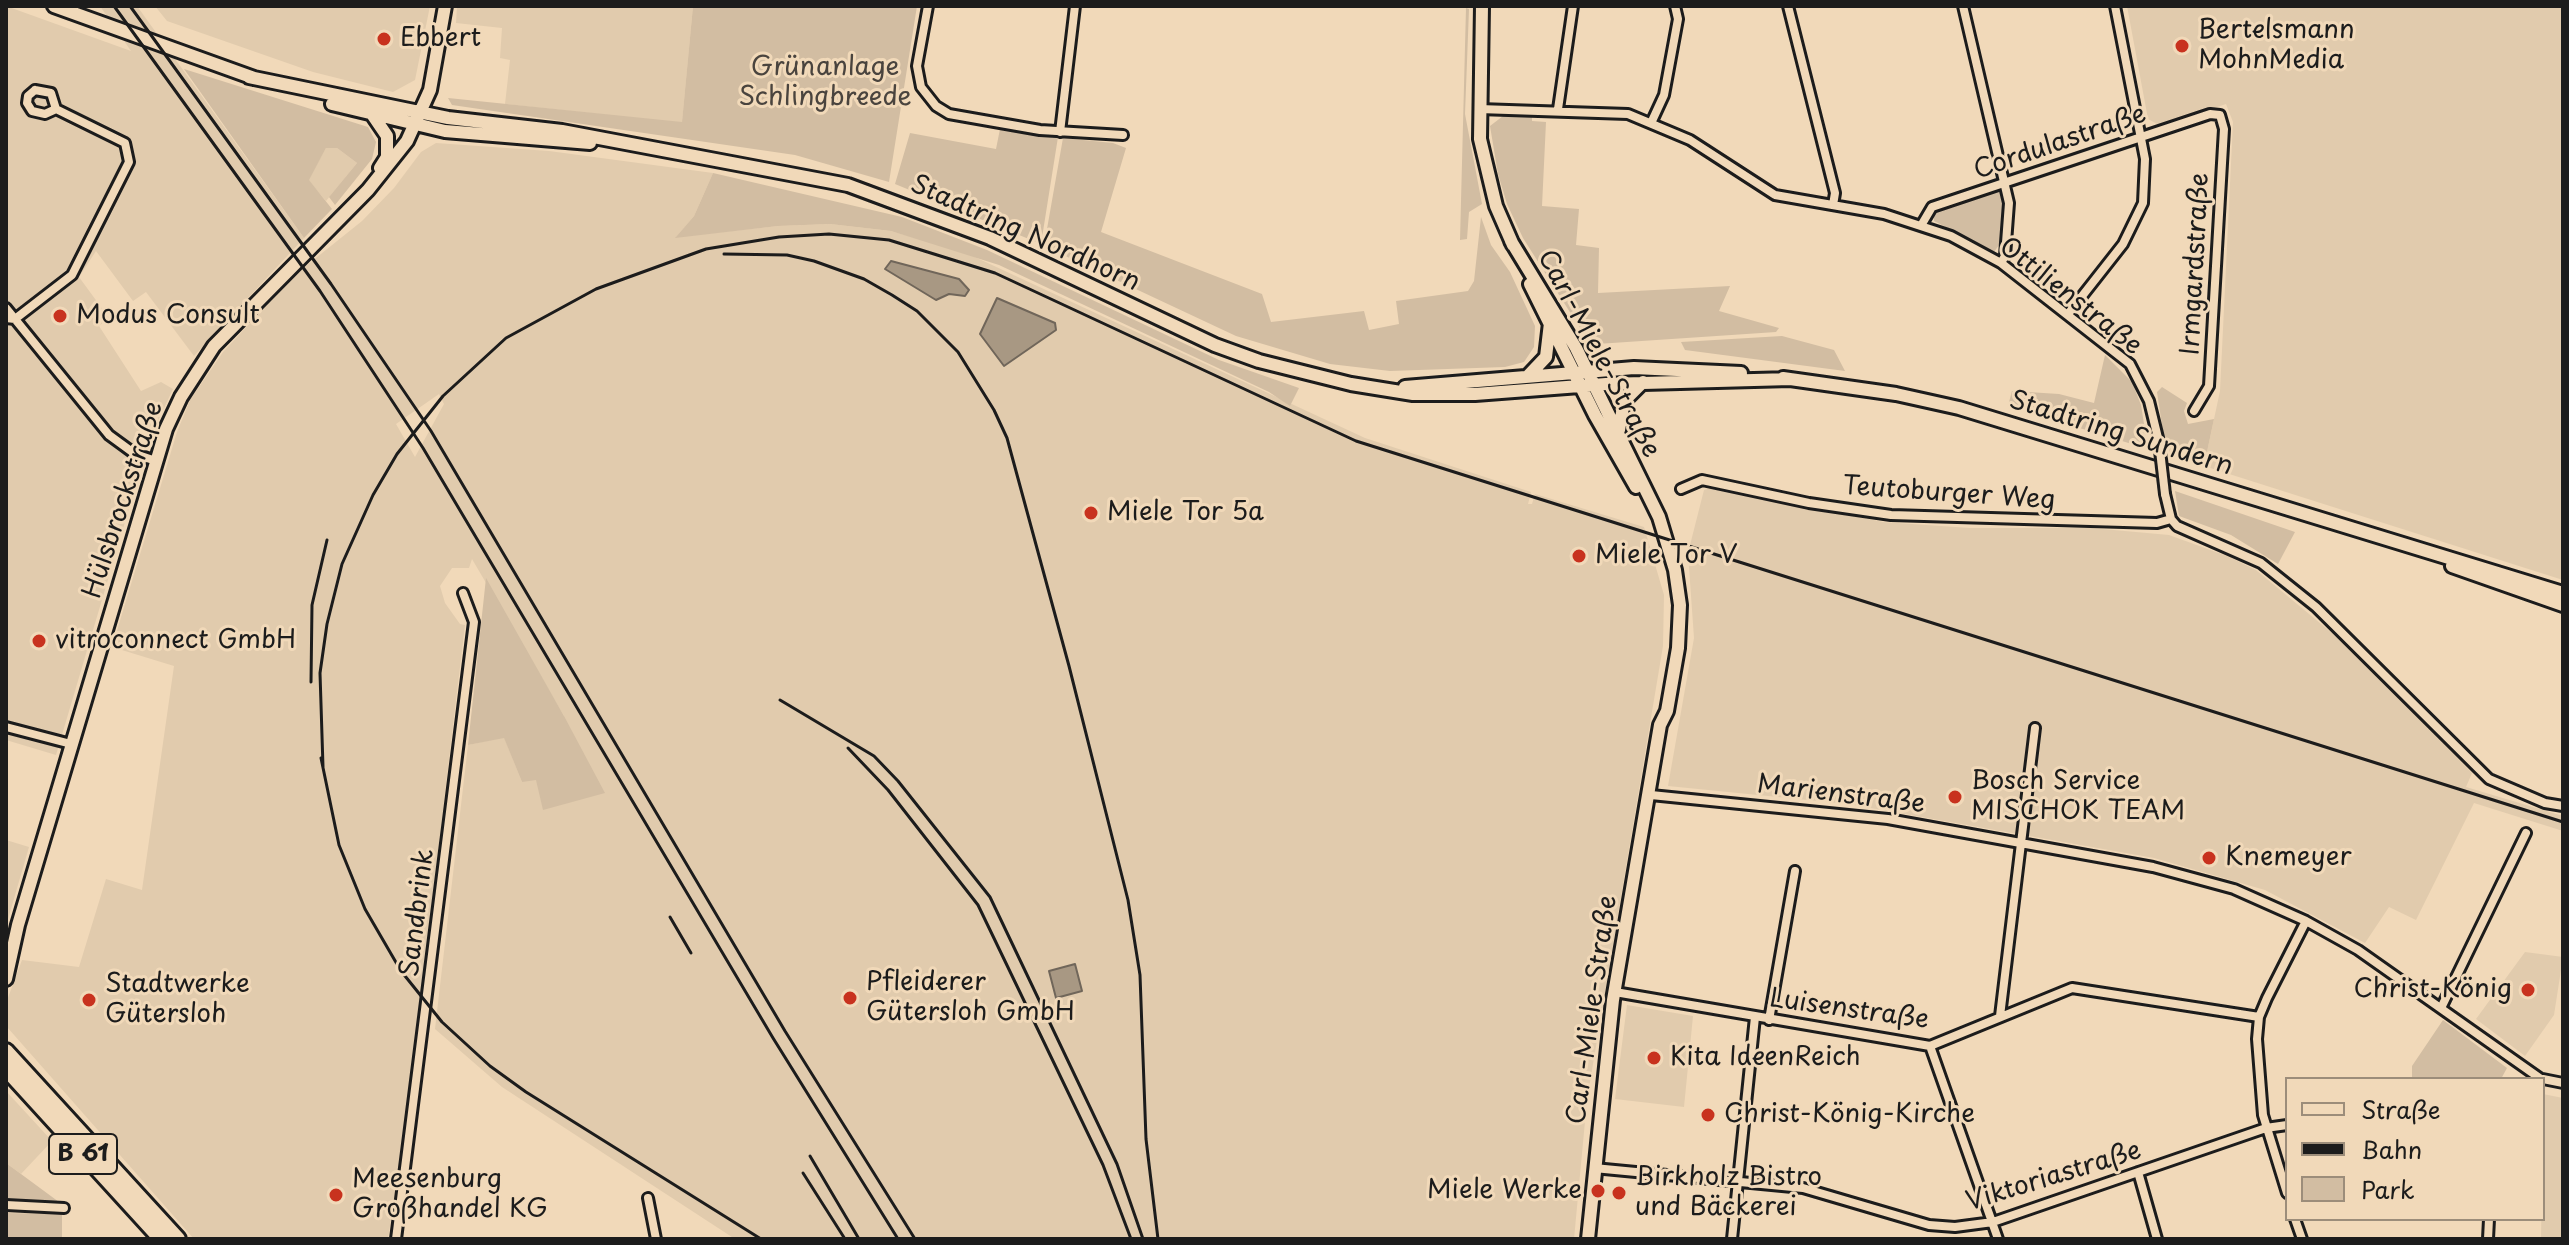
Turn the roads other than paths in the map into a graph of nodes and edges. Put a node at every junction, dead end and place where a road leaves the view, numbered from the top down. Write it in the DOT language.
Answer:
graph roads {
  1 [pos="54,6"];
  2 [pos="445,6"];
  3 [pos="928,6"];
  4 [pos="1075,6"];
  5 [pos="1482,6"];
  6 [pos="1573,6"];
  7 [pos="1675,6"];
  8 [pos="1788,6"];
  9 [pos="1963,6"];
  10 [pos="2115,6"];
  11 [pos="249,77"];
  12 [pos="56,109"];
  13 [pos="1479,109"];
  14 [pos="1558,109"];
  15 [pos="372,114"];
  16 [pos="2220,115"];
  17 [pos="419,118"];
  18 [pos="1652,121"];
  19 [pos="1060,132"];
  20 [pos="1123,135"];
  21 [pos="2141,136"];
  22 [pos="2006,182"];
  23 [pos="368,190"];
  24 [pos="1833,205"];
  25 [pos="1922,224"];
  26 [pos="1511,241"];
  27 [pos="2001,263"];
  28 [pos="6,308"];
  29 [pos="2068,314"];
  30 [pos="10,318"];
  31 [pos="1550,322"];
  32 [pos="1588,372"];
  33 [pos="1574,373"];
  34 [pos="1528,376"];
  35 [pos="1791,379"];
  36 [pos="1643,382"];
  37 [pos="1594,385"];
  38 [pos="1580,386"];
  39 [pos="1386,389"];
  40 [pos="2194,411"];
  41 [pos="1624,444"];
  42 [pos="156,461"];
  43 [pos="1681,489"];
  44 [pos="2171,519"];
  45 [pos="1664,533"];
  46 [pos="2432,555"];
  47 [pos="463,593"];
  48 [pos="2563,593"];
  49 [pos="2563,605"];
  50 [pos="6,727"];
  51 [pos="2035,728"];
  52 [pos="71,744"];
  53 [pos="1651,792"];
  54 [pos="2563,806"];
  55 [pos="2526,833"];
  56 [pos="2019,842"];
  57 [pos="1795,871"];
  58 [pos="2306,921"];
  59 [pos="9,949"];
  60 [pos="6,979"];
  61 [pos="1615,992"];
  62 [pos="2442,1006"];
  63 [pos="2000,1016"];
  64 [pos="1755,1017"];
  65 [pos="2259,1017"];
  66 [pos="1769,1020"];
  67 [pos="1930,1046"];
  68 [pos="6,1051"];
  69 [pos="6,1069"];
  70 [pos="2523,1069"];
  71 [pos="2519,1077"];
  72 [pos="2538,1077"];
  73 [pos="2285,1125"];
  74 [pos="2266,1128"];
  75 [pos="1593,1168"];
  76 [pos="2138,1172"];
  77 [pos="1738,1180"];
  78 [pos="2285,1187"];
  79 [pos="648,1198"];
  80 [pos="6,1205"];
  81 [pos="64,1208"];
  82 [pos="1993,1222"];
  83 [pos="161,1239"];
  84 [pos="178,1239"];
  85 [pos="396,1239"];
  86 [pos="656,1239"];
  87 [pos="1588,1239"];
  88 [pos="1732,1239"];
  89 [pos="1998,1239"];
  90 [pos="2157,1239"];
  1 -- 11 [label="main road, Stadtring Nordhorn"];
  2 -- 17 [label="main road, Hülsbrockstraße"];
  3 -- 19 [label="street"];
  4 -- 19 [label="street"];
  5 -- 13 [label="main road, Carl-Miele-Straße"];
  6 -- 14 [label="street"];
  7 -- 18 [label="street"];
  8 -- 24 [label="street"];
  9 -- 22 [label="street"];
  10 -- 21 [label="street"];
  11 -- 15 [label="main road, Stadtring Nordhorn"];
  11 -- 17 [label="main road, Stadtring Nordhorn"];
  12 -- 30 [label="street"];
  13 -- 14 [label="street, Ottilienstraße"];
  13 -- 26 [label="main road, Carl-Miele-Straße"];
  14 -- 18 [label="street, Ottilienstraße"];
  15 -- 17 [label="main road, Stadtring Nordhorn"];
  15 -- 23 [label="main road"];
  16 -- 21 [label="street, Cordulastraße"];
  16 -- 40 [label="street, Irmgardstraße"];
  17 -- 23 [label="main road, Hülsbrockstraße"];
  17 -- 39 [label="main road, Stadtring Nordhorn"];
  18 -- 24 [label="street, Ottilienstraße"];
  19 -- 20 [label="street"];
  21 -- 22 [label="street, Cordulastraße"];
  21 -- 29 [label="street"];
  22 -- 25 [label="street, Cordulastraße"];
  22 -- 27 [label="street"];
  23 -- 42 [label="main road, Hülsbrockstraße"];
  24 -- 25 [label="street, Ottilienstraße"];
  25 -- 27 [label="street, Ottilienstraße"];
  26 -- 31 [label="main road, Carl-Miele-Straße"];
  26 -- 32 [label="main road, Carl-Miele-Straße"];
  27 -- 29 [label="street, Ottilienstraße"];
  28 -- 30 [label="street"];
  29 -- 44 [label="street, Ottilienstraße, bridge"];
  30 -- 42 [label="street"];
  31 -- 33 [label="main road, Carl-Miele-Straße"];
  31 -- 34 [label="main road"];
  32 -- 33 [label="main road, Stadtring Sundern"];
  32 -- 35 [label="main road, Stadtring Sundern"];
  32 -- 37 [label="main road, Carl-Miele-Straße"];
  33 -- 34 [label="main road, Stadtring Nordhorn"];
  33 -- 38 [label="main road, Carl-Miele-Straße"];
  34 -- 39 [label="main road, Stadtring Nordhorn"];
  35 -- 36 [label="main road, Stadtring Sundern"];
  35 -- 46 [label="main road, Stadtring Sundern"];
  36 -- 37 [label="main road, Stadtring Sundern"];
  36 -- 41 [label="main road"];
  37 -- 38 [label="main road, Stadtring Nordhorn"];
  37 -- 41 [label="main road, Carl-Miele-Straße"];
  38 -- 39 [label="main road, Stadtring Nordhorn"];
  38 -- 45 [label="main road, Carl-Miele-Straße"];
  41 -- 45 [label="main road, Carl-Miele-Straße"];
  42 -- 52 [label="main road, Hülsbrockstraße"];
  43 -- 44 [label="street, Teutoburger Weg"];
  44 -- 54 [label="street"];
  45 -- 53 [label="main road, Carl-Miele-Straße"];
  46 -- 48 [label="main road, Stadtring Sundern"];
  46 -- 49 [label="main road, Stadtring Sundern"];
  47 -- 85 [label="street, Sandbrink"];
  50 -- 52 [label="street"];
  51 -- 56 [label="street"];
  52 -- 59 [label="main road, Hülsbrockstraße"];
  53 -- 56 [label="street, Marienstraße"];
  53 -- 61 [label="main road, Carl-Miele-Straße"];
  55 -- 62 [label="street"];
  56 -- 58 [label="street, Marienstraße"];
  56 -- 63 [label="street"];
  57 -- 66 [label="street"];
  58 -- 62 [label="street, Marienstraße"];
  58 -- 65 [label="street"];
  59 -- 60 [label="main road, Hülsbrockstraße"];
  61 -- 64 [label="street, Luisenstraße"];
  61 -- 75 [label="main road, Carl-Miele-Straße"];
  62 -- 70 [label="street, Marienstraße"];
  63 -- 65 [label="street, Luisenstraße"];
  63 -- 67 [label="street, Luisenstraße"];
  64 -- 66 [label="street, Luisenstraße"];
  64 -- 77 [label="street"];
  65 -- 74 [label="street"];
  66 -- 67 [label="street, Luisenstraße"];
  67 -- 82 [label="street"];
  68 -- 84 [label="main road, B 61"];
  69 -- 83 [label="main road, B 61"];
  70 -- 71 [label="street"];
  70 -- 72 [label="street, Marienstraße"];
  73 -- 74 [label="street, Viktoriastraße"];
  74 -- 76 [label="street, Viktoriastraße"];
  74 -- 78 [label="street"];
  75 -- 77 [label="street, Viktoriastraße"];
  75 -- 87 [label="main road, Carl-Miele-Straße"];
  76 -- 82 [label="street, Viktoriastraße"];
  76 -- 90 [label="street"];
  77 -- 82 [label="street, Viktoriastraße"];
  77 -- 88 [label="street"];
  79 -- 86 [label="street"];
  80 -- 81 [label="street"];
  82 -- 89 [label="street"];
}
